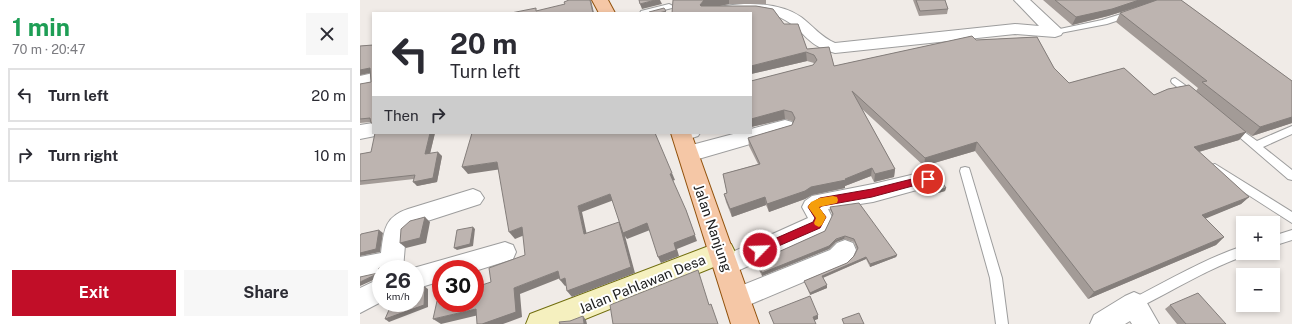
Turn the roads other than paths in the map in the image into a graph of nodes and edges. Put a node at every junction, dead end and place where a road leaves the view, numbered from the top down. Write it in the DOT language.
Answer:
graph roads {
  1 [pos="600,0"];
  2 [pos="1021,0"];
  3 [pos="669,6"];
  4 [pos="1140,10"];
  5 [pos="606,12"];
  6 [pos="648,12"];
  7 [pos="720,12"];
  8 [pos="1055,32"];
  9 [pos="372,79"];
  10 [pos="1175,81"];
  11 [pos="360,82"];
  12 [pos="1200,101"];
  13 [pos="1225,121"];
  14 [pos="785,128"];
  15 [pos="372,130"];
  16 [pos="1292,130"];
  17 [pos="360,132"];
  18 [pos="752,132"];
  19 [pos="732,134"];
  20 [pos="687,139"];
  21 [pos="1256,146"];
  22 [pos="1215,168"];
  23 [pos="965,171"];
  24 [pos="1292,176"];
  25 [pos="928,179"];
  26 [pos="473,198"];
  27 [pos="1292,218"];
  28 [pos="1292,235"];
  29 [pos="1280,239"];
  30 [pos="845,250"];
  31 [pos="506,252"];
  32 [pos="1236,253"];
  33 [pos="724,258"];
  34 [pos="393,260"];
  35 [pos="477,260"];
  36 [pos="372,267"];
  37 [pos="360,268"];
  38 [pos="372,294"];
  39 [pos="737,299"];
  40 [pos="360,300"];
  41 [pos="1140,314"];
  42 [pos="540,324"];
  43 [pos="745,324"];
  44 [pos="1002,324"];
  45 [pos="1103,324"];
  1 -- 5 [label="main road"];
  2 -- 8 [label="street"];
  3 -- 6 [label="lane"];
  4 -- 8 [label="lane"];
  7 -- 8 [label="street"];
  9 -- 11 [label="street"];
  10 -- 12 [label="lane"];
  13 -- 21 [label="lane"];
  14 -- 18 [label="street"];
  15 -- 17 [label="street"];
  16 -- 21 [label="lane"];
  19 -- 20 [label="street"];
  20 -- 33 [label="main road, Jalan Nanjung"];
  21 -- 24 [label="lane"];
  22 -- 27 [label="lane"];
  23 -- 44 [label="lane"];
  25 -- 33 [label="street"];
  26 -- 34 [label="street"];
  28 -- 29 [label="lane"];
  30 -- 39 [label="street"];
  31 -- 35 [label="street"];
  32 -- 41 [label="lane"];
  33 -- 39 [label="main road, Jalan Nanjung"];
  33 -- 42 [label="main road, Jalan Pahlawan Desa"];
  36 -- 37 [label="street"];
  38 -- 40 [label="street"];
  39 -- 43 [label="main road, Jalan Nanjung"];
  41 -- 45 [label="street"];
}
